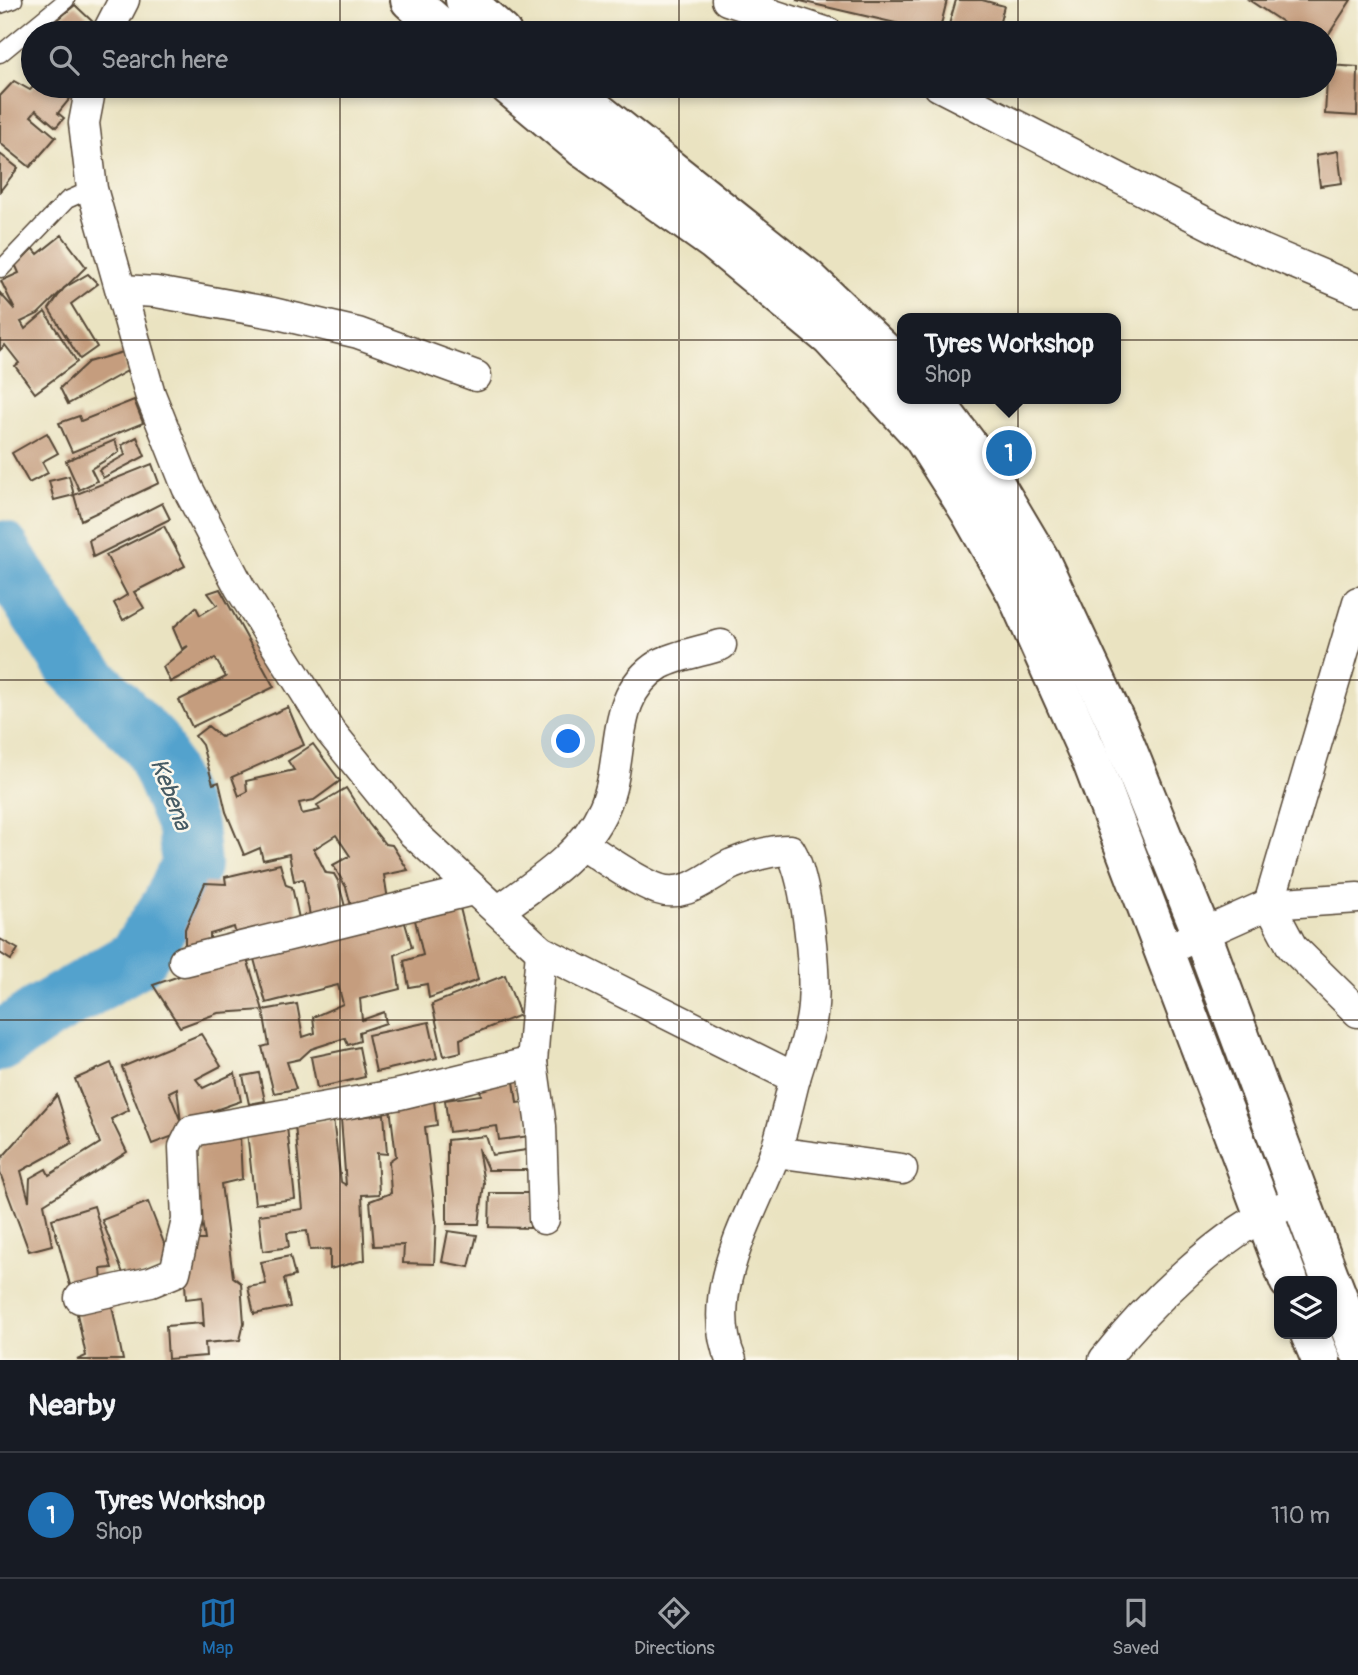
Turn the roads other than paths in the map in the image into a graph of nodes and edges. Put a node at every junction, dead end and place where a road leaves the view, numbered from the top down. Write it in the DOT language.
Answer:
graph roads {
  1 [pos="15,0"];
  2 [pos="66,0"];
  3 [pos="410,0"];
  4 [pos="465,0"];
  5 [pos="727,0"];
  6 [pos="118,2"];
  7 [pos="0,5"];
  8 [pos="40,21"];
  9 [pos="111,21"];
  10 [pos="434,21"];
  11 [pos="489,21"];
  12 [pos="791,21"];
  13 [pos="21,37"];
  14 [pos="0,54"];
  15 [pos="90,98"];
  16 [pos="530,98"];
  17 [pos="572,98"];
  18 [pos="962,98"];
  19 [pos="595,134"];
  20 [pos="92,189"];
  21 [pos="1,269"];
  22 [pos="122,290"];
  23 [pos="1358,290"];
  24 [pos="897,364"];
  25 [pos="476,376"];
  26 [pos="937,404"];
  27 [pos="1358,602"];
  28 [pos="721,645"];
  29 [pos="583,845"];
  30 [pos="473,890"];
  31 [pos="1358,898"];
  32 [pos="1269,904"];
  33 [pos="498,911"];
  34 [pos="1202,934"];
  35 [pos="541,951"];
  36 [pos="1164,951"];
  37 [pos="184,961"];
  38 [pos="1358,1012"];
  39 [pos="532,1062"];
  40 [pos="795,1078"];
  41 [pos="775,1152"];
  42 [pos="902,1169"];
  43 [pos="1300,1200"];
  44 [pos="1262,1215"];
  45 [pos="544,1219"];
  46 [pos="1287,1276"];
  47 [pos="1330,1276"];
  48 [pos="1337,1295"];
  49 [pos="80,1298"];
  50 [pos="1312,1339"];
  51 [pos="1358,1349"];
  52 [pos="731,1360"];
  53 [pos="1104,1360"];
  54 [pos="1321,1360"];
  1 -- 7 [label="lane"];
  2 -- 8 [label="lane"];
  3 -- 10 [label="main road"];
  4 -- 11 [label="main road"];
  5 -- 12 [label="street"];
  6 -- 9 [label="street"];
  13 -- 14 [label="lane"];
  15 -- 20 [label="street"];
  16 -- 19 [label="main road"];
  17 -- 19 [label="main road"];
  18 -- 23 [label="street"];
  19 -- 24 [label="main road"];
  19 -- 36 [label="main road"];
  20 -- 21 [label="lane"];
  20 -- 22 [label="street"];
  22 -- 25 [label="street"];
  22 -- 30 [label="street"];
  26 -- 34 [label="main road"];
  27 -- 32 [label="street"];
  28 -- 29 [label="street"];
  29 -- 33 [label="street"];
  29 -- 40 [label="street"];
  30 -- 33 [label="street"];
  30 -- 37 [label="street"];
  31 -- 32 [label="street"];
  32 -- 34 [label="street"];
  32 -- 38 [label="street"];
  33 -- 35 [label="street"];
  34 -- 36 [label="street"];
  34 -- 43 [label="main road"];
  35 -- 39 [label="street"];
  35 -- 40 [label="street"];
  36 -- 44 [label="main road"];
  39 -- 45 [label="street"];
  39 -- 49 [label="street"];
  40 -- 41 [label="street"];
  41 -- 42 [label="street"];
  41 -- 52 [label="street"];
  43 -- 44 [label="street"];
  43 -- 47 [label="main road"];
  44 -- 46 [label="main road"];
  44 -- 53 [label="street"];
  48 -- 51 [label="main road"];
  50 -- 54 [label="main road"];
}
